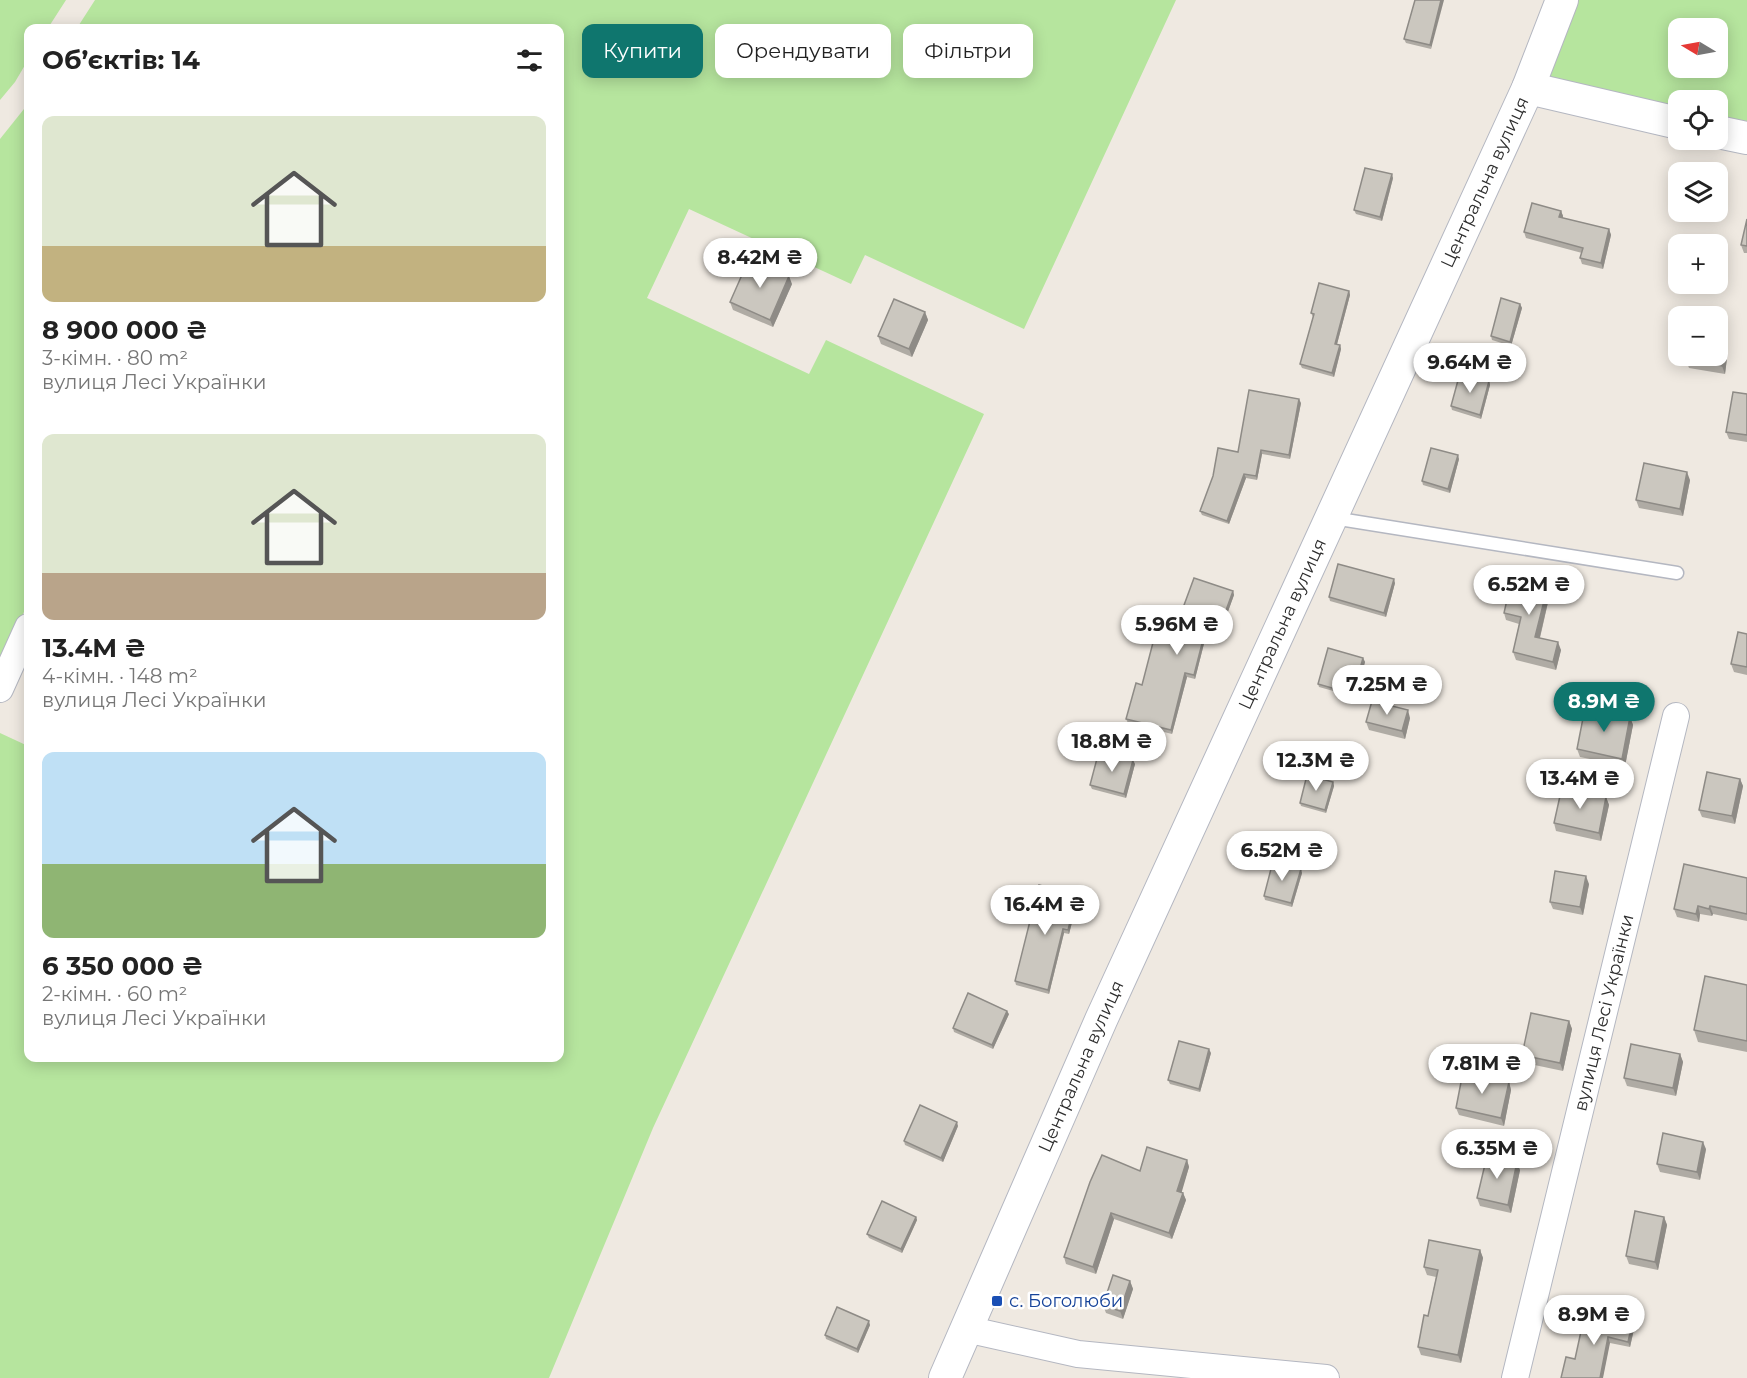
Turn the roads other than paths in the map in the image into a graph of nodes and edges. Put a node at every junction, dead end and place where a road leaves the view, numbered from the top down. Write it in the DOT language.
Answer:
graph roads {
  1 [pos="1562,0"];
  2 [pos="1541,91"];
  3 [pos="1668,121"];
  4 [pos="1728,134"];
  5 [pos="1747,138"];
  6 [pos="1331,517"];
  7 [pos="1677,573"];
  8 [pos="24,636"];
  9 [pos="0,689"];
  10 [pos="1676,716"];
  11 [pos="966,1329"];
  12 [pos="945,1378"];
  13 [pos="1326,1378"];
  14 [pos="1515,1378"];
  1 -- 2 [label="street, Центральна вулиця"];
  2 -- 3 [label="street"];
  2 -- 6 [label="street, Центральна вулиця"];
  4 -- 5 [label="street"];
  6 -- 7 [label="lane"];
  6 -- 11 [label="street, Центральна вулиця"];
  8 -- 9 [label="street"];
  10 -- 14 [label="street, вулиця Лесі Українки"];
  11 -- 12 [label="street, Центральна вулиця"];
  11 -- 13 [label="street"];
}
